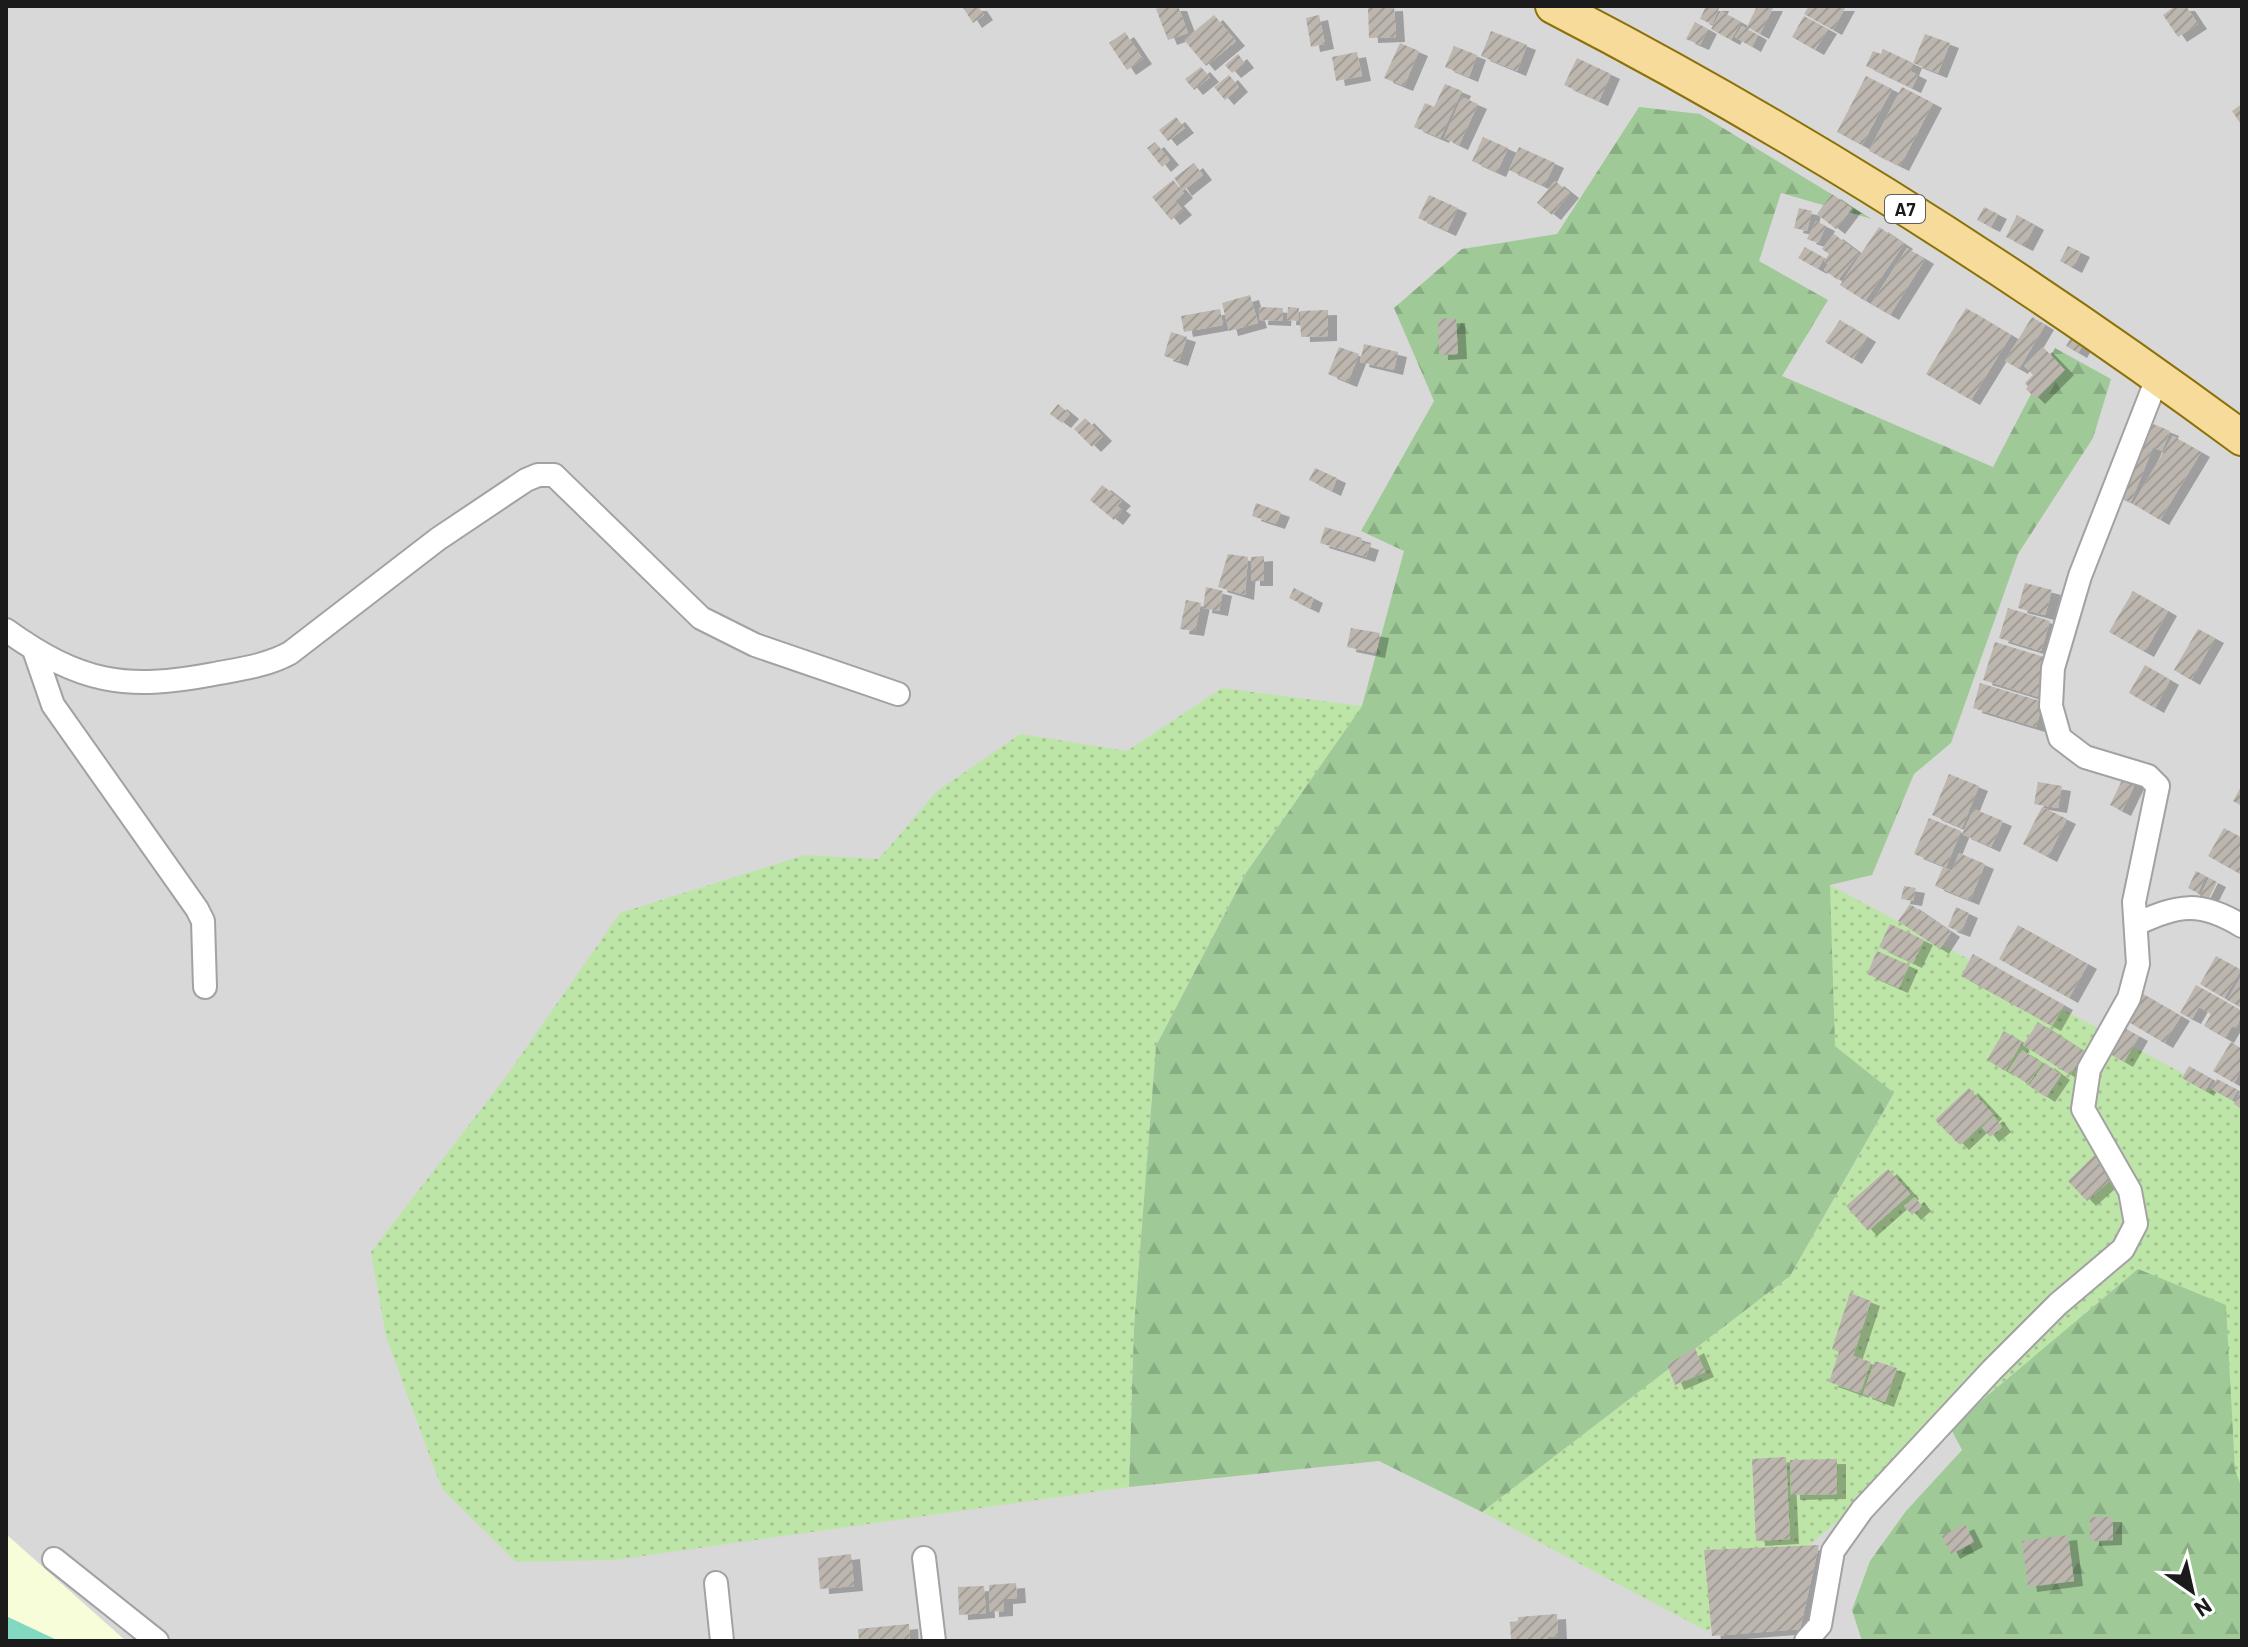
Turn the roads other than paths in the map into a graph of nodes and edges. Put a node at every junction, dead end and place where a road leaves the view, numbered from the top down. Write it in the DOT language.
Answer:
graph roads {
  1 [pos="1553,6"];
  2 [pos="2158,376"];
  3 [pos="2242,438"];
  4 [pos="6,630"];
  5 [pos="34,650"];
  6 [pos="898,694"];
  7 [pos="2136,924"];
  8 [pos="2242,926"];
  9 [pos="205,987"];
  10 [pos="924,1558"];
  11 [pos="54,1559"];
  12 [pos="716,1583"];
  13 [pos="157,1641"];
  14 [pos="722,1641"];
  15 [pos="934,1641"];
  16 [pos="1806,1641"];
  1 -- 2 [label="main road, A7"];
  2 -- 3 [label="main road, A7"];
  2 -- 7 [label="street"];
  4 -- 5 [label="street"];
  5 -- 6 [label="street"];
  5 -- 9 [label="street"];
  7 -- 8 [label="street"];
  7 -- 16 [label="street"];
  10 -- 15 [label="street"];
  11 -- 13 [label="street"];
  12 -- 14 [label="street"];
}
